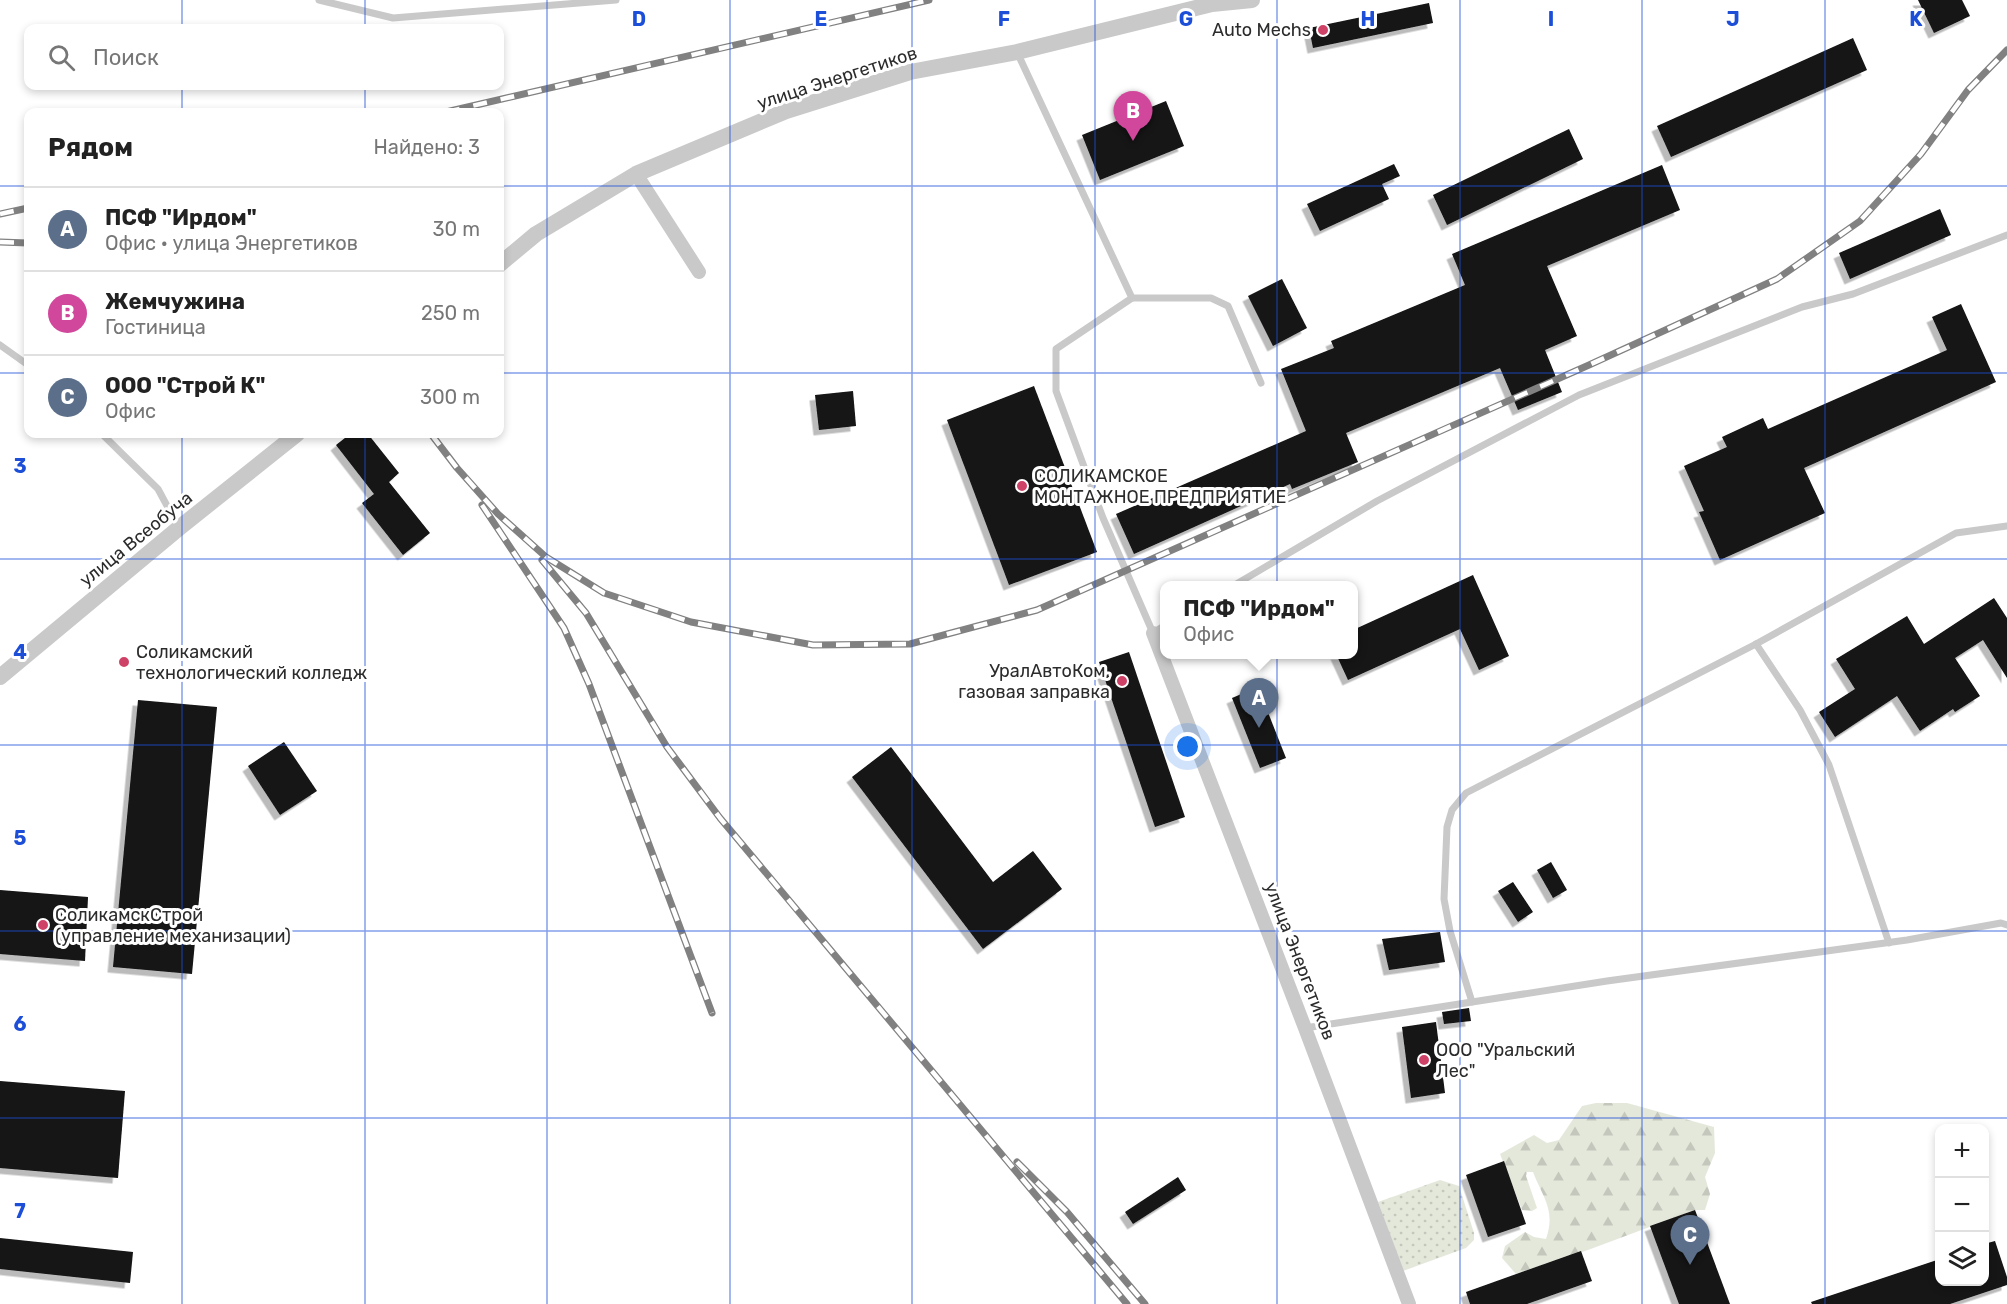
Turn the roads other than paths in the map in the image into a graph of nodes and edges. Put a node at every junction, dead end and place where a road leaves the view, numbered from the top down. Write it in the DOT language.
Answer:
graph roads {
  1 [pos="319,0"];
  2 [pos="616,0"];
  3 [pos="1252,0"];
  4 [pos="1017,52"];
  5 [pos="636,174"];
  6 [pos="2007,235"];
  7 [pos="504,261"];
  8 [pos="699,272"];
  9 [pos="1132,298"];
  10 [pos="0,345"];
  11 [pos="24,362"];
  12 [pos="1261,383"];
  13 [pos="106,438"];
  14 [pos="292,438"];
  15 [pos="2007,526"];
  16 [pos="179,528"];
  17 [pos="1240,581"];
  18 [pos="1159,630"];
  19 [pos="1756,644"];
  20 [pos="1170,659"];
  21 [pos="0,677"];
  22 [pos="2007,926"];
  23 [pos="1889,943"];
  24 [pos="1472,1002"];
  25 [pos="1305,1028"];
  26 [pos="1409,1304"];
  1 -- 2 [label="lane"];
  3 -- 4 [label="street, улица Энергетиков"];
  4 -- 5 [label="street, улица Энергетиков"];
  4 -- 9 [label="lane"];
  5 -- 7 [label="street, улица Энергетиков"];
  5 -- 8 [label="street"];
  6 -- 17 [label="lane"];
  9 -- 12 [label="lane"];
  9 -- 18 [label="lane"];
  10 -- 11 [label="lane"];
  13 -- 16 [label="lane"];
  14 -- 16 [label="street, улица Всеобуча"];
  15 -- 19 [label="lane"];
  16 -- 21 [label="street, улица Всеобуча"];
  19 -- 23 [label="lane"];
  19 -- 24 [label="lane"];
  20 -- 25 [label="street, улица Энергетиков"];
  22 -- 23 [label="lane"];
  23 -- 24 [label="lane"];
  24 -- 25 [label="lane"];
  25 -- 26 [label="street, улица Энергетиков"];
}
